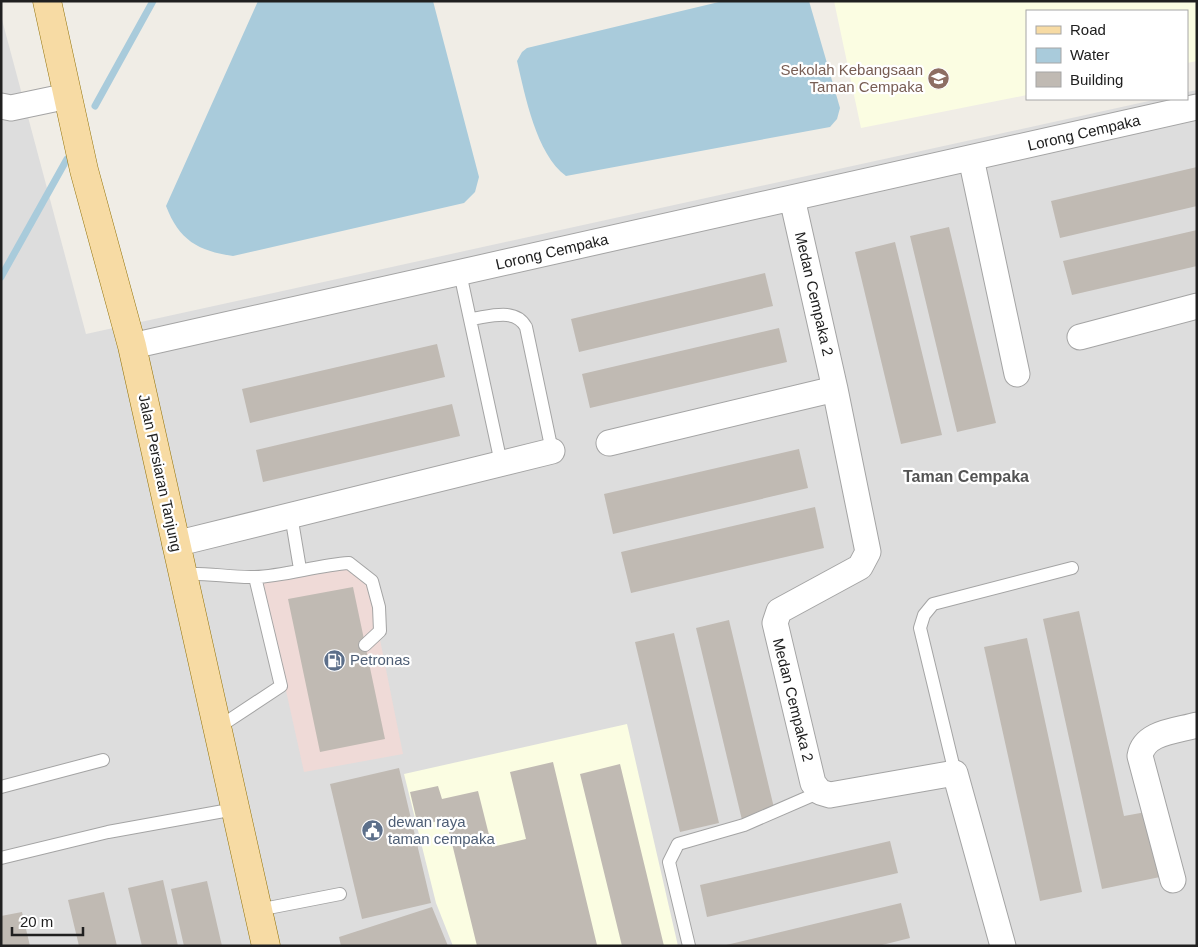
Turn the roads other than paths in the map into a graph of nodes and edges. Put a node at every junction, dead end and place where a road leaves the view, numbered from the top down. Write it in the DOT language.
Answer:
graph roads {
  1 [pos="47,1"];
  2 [pos="68,96"];
  3 [pos="1,106"];
  4 [pos="1197,107"];
  5 [pos="971,158"];
  6 [pos="792,198"];
  7 [pos="460,273"];
  8 [pos="1197,306"];
  9 [pos="470,319"];
  10 [pos="1080,337"];
  11 [pos="132,346"];
  12 [pos="1017,374"];
  13 [pos="835,389"];
  14 [pos="609,443"];
  15 [pos="552,451"];
  16 [pos="501,463"];
  17 [pos="291,515"];
  18 [pos="175,544"];
  19 [pos="1072,568"];
  20 [pos="300,569"];
  21 [pos="182,574"];
  22 [pos="255,577"];
  23 [pos="365,645"];
  24 [pos="215,722"];
  25 [pos="1197,725"];
  26 [pos="103,760"];
  27 [pos="955,773"];
  28 [pos="1,787"];
  29 [pos="820,792"];
  30 [pos="235,809"];
  31 [pos="1,858"];
  32 [pos="1173,880"];
  33 [pos="340,894"];
  34 [pos="258,910"];
  35 [pos="266,946"];
  36 [pos="689,946"];
  37 [pos="1003,946"];
  1 -- 2 [label="main road, Jalan Persiaran Tanjung"];
  2 -- 3 [label="street"];
  2 -- 11 [label="main road, Jalan Persiaran Tanjung"];
  4 -- 5 [label="street, Lorong Cempaka"];
  5 -- 6 [label="street, Lorong Cempaka"];
  5 -- 12 [label="street"];
  6 -- 7 [label="street, Lorong Cempaka"];
  6 -- 13 [label="street, Medan Cempaka 2"];
  7 -- 9 [label="lane"];
  7 -- 11 [label="street, Lorong Cempaka"];
  8 -- 10 [label="street"];
  9 -- 15 [label="lane"];
  9 -- 16 [label="lane"];
  11 -- 18 [label="main road, Jalan Persiaran Tanjung"];
  13 -- 14 [label="street"];
  13 -- 29 [label="street, Medan Cempaka 2"];
  15 -- 16 [label="street"];
  16 -- 17 [label="street"];
  17 -- 18 [label="street"];
  17 -- 20 [label="lane"];
  18 -- 21 [label="main road, Jalan Persiaran Tanjung"];
  19 -- 27 [label="lane"];
  20 -- 22 [label="lane"];
  20 -- 23 [label="lane"];
  21 -- 22 [label="lane"];
  21 -- 24 [label="main road, Jalan Persiaran Tanjung"];
  22 -- 24 [label="lane"];
  24 -- 30 [label="main road, Jalan Persiaran Tanjung"];
  25 -- 32 [label="street"];
  26 -- 28 [label="lane"];
  27 -- 29 [label="street"];
  27 -- 37 [label="street"];
  29 -- 36 [label="lane"];
  30 -- 31 [label="lane"];
  30 -- 34 [label="main road, Jalan Persiaran Tanjung"];
  33 -- 34 [label="lane"];
  34 -- 35 [label="main road, Jalan Persiaran Tanjung"];
}
